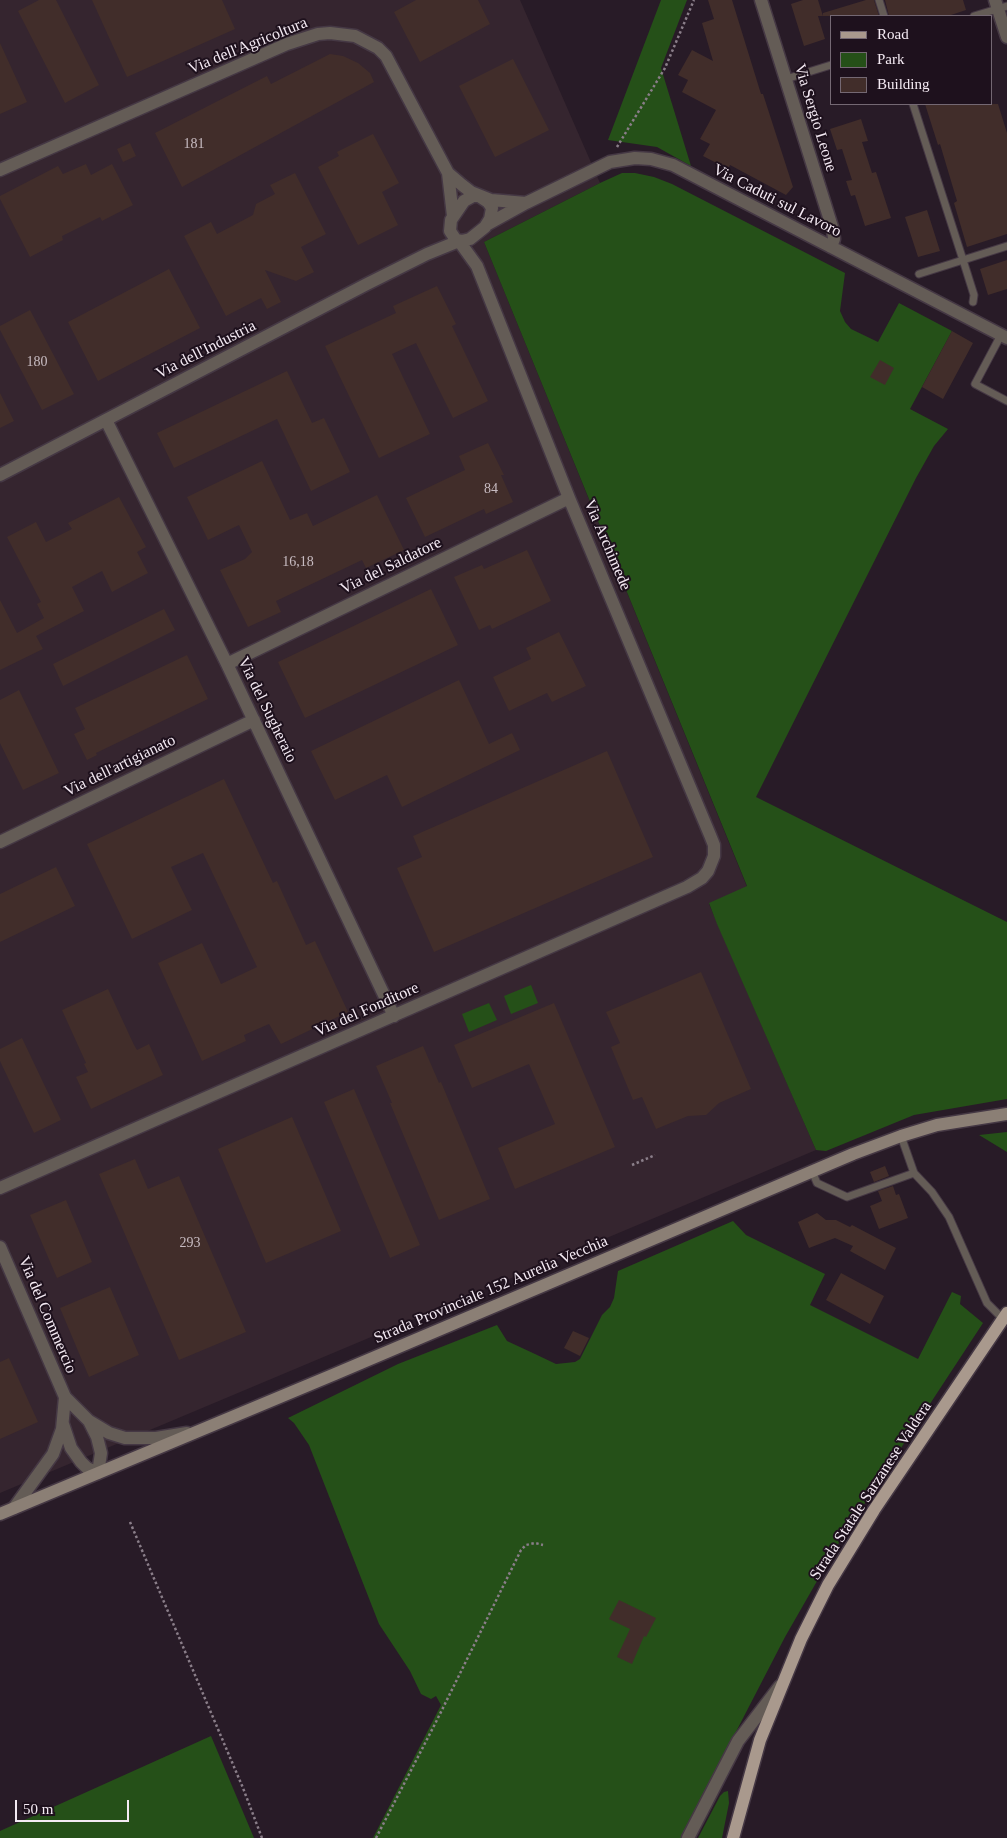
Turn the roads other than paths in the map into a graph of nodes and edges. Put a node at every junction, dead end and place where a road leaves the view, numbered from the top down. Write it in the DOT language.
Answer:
graph roads {
  1 [pos="761,0"];
  2 [pos="879,0"];
  3 [pos="1000,5"];
  4 [pos="884,15"];
  5 [pos="976,15"];
  6 [pos="1007,37"];
  7 [pos="830,65"];
  8 [pos="786,79"];
  9 [pos="912,105"];
  10 [pos="0,170"];
  11 [pos="448,173"];
  12 [pos="479,196"];
  13 [pos="526,203"];
  14 [pos="452,218"];
  15 [pos="488,224"];
  16 [pos="477,234"];
  17 [pos="459,241"];
  18 [pos="1007,246"];
  19 [pos="831,247"];
  20 [pos="427,254"];
  21 [pos="963,260"];
  22 [pos="477,266"];
  23 [pos="919,274"];
  24 [pos="974,302"];
  25 [pos="1004,336"];
  26 [pos="1007,401"];
  27 [pos="106,420"];
  28 [pos="0,475"];
  29 [pos="570,498"];
  30 [pos="227,664"];
  31 [pos="254,720"];
  32 [pos="710,834"];
  33 [pos="0,842"];
  34 [pos="394,1016"];
  35 [pos="1005,1116"];
  36 [pos="901,1136"];
  37 [pos="812,1170"];
  38 [pos="914,1173"];
  39 [pos="0,1188"];
  40 [pos="0,1247"];
  41 [pos="1005,1316"];
  42 [pos="65,1397"];
  43 [pos="89,1421"];
  44 [pos="63,1424"];
  45 [pos="202,1430"];
  46 [pos="98,1473"];
  47 [pos="14,1508"];
  48 [pos="0,1514"];
  49 [pos="783,1682"];
  50 [pos="688,1838"];
  51 [pos="733,1838"];
  1 -- 8 [label="street, Via Sergio Leone"];
  2 -- 4 [label="lane"];
  3 -- 5 [label="lane"];
  3 -- 6 [label="street"];
  7 -- 8 [label="lane"];
  8 -- 19 [label="street, Via Sergio Leone"];
  9 -- 21 [label="lane"];
  10 -- 11 [label="street, Via dell'Agricoltura"];
  11 -- 12 [label="street, Via dell'Agricoltura"];
  11 -- 14 [label="street, Via dell'Agricoltura"];
  12 -- 13 [label="street, Via Caduti sul Lavoro"];
  12 -- 14 [label="street"];
  12 -- 15 [label="street"];
  13 -- 15 [label="street, Via Caduti sul Lavoro"];
  13 -- 19 [label="street, Via Caduti sul Lavoro"];
  14 -- 17 [label="street"];
  14 -- 20 [label="street, Via dell'Industria"];
  15 -- 16 [label="street, Via Caduti sul Lavoro"];
  16 -- 17 [label="street, Via Caduti sul Lavoro"];
  16 -- 22 [label="street, Via Archimede"];
  17 -- 20 [label="street, Via dell'Industria"];
  17 -- 22 [label="street, Via Archimede"];
  18 -- 21 [label="lane"];
  19 -- 25 [label="street, Via Caduti sul Lavoro"];
  20 -- 27 [label="street, Via dell'Industria"];
  21 -- 23 [label="lane"];
  21 -- 24 [label="lane"];
  22 -- 29 [label="street, Via Archimede"];
  25 -- 26 [label="lane"];
  27 -- 28 [label="street, Via dell'Industria"];
  27 -- 30 [label="street, Via del Sugheraio"];
  29 -- 30 [label="street, Via del Saldatore"];
  29 -- 32 [label="street, Via Archimede"];
  30 -- 31 [label="street, Via del Sugheraio"];
  31 -- 33 [label="street, Via dell'artigianato"];
  31 -- 34 [label="street, Via del Sugheraio"];
  32 -- 34 [label="street, Via del Fonditore"];
  34 -- 39 [label="street, Via del Fonditore"];
  35 -- 36 [label="main road, Strada Provinciale 152 Aurelia Vecchia"];
  36 -- 37 [label="main road, Strada Provinciale 152 Aurelia Vecchia"];
  36 -- 38 [label="lane"];
  37 -- 38 [label="lane"];
  37 -- 45 [label="main road, Strada Provinciale 152 Aurelia Vecchia"];
  38 -- 41 [label="lane"];
  40 -- 42 [label="street, Via del Commercio"];
  41 -- 49 [label="main road, Strada Statale Sarzanese Valdera"];
  42 -- 43 [label="street, Via del Commercio"];
  42 -- 44 [label="street, Via del Commercio"];
  43 -- 45 [label="street, Via del Commercio"];
  43 -- 46 [label="street, Via del Commercio"];
  44 -- 46 [label="street, Via del Commercio"];
  44 -- 47 [label="street, Via del Commercio"];
  45 -- 46 [label="main road, Strada Provinciale 152 Aurelia Vecchia"];
  46 -- 47 [label="main road, Strada Provinciale 152 Aurelia Vecchia"];
  47 -- 48 [label="main road, Strada Provinciale 152 Aurelia Vecchia"];
  49 -- 50 [label="street"];
  49 -- 51 [label="main road, Strada Statale Sarzanese Valdera"];
}
